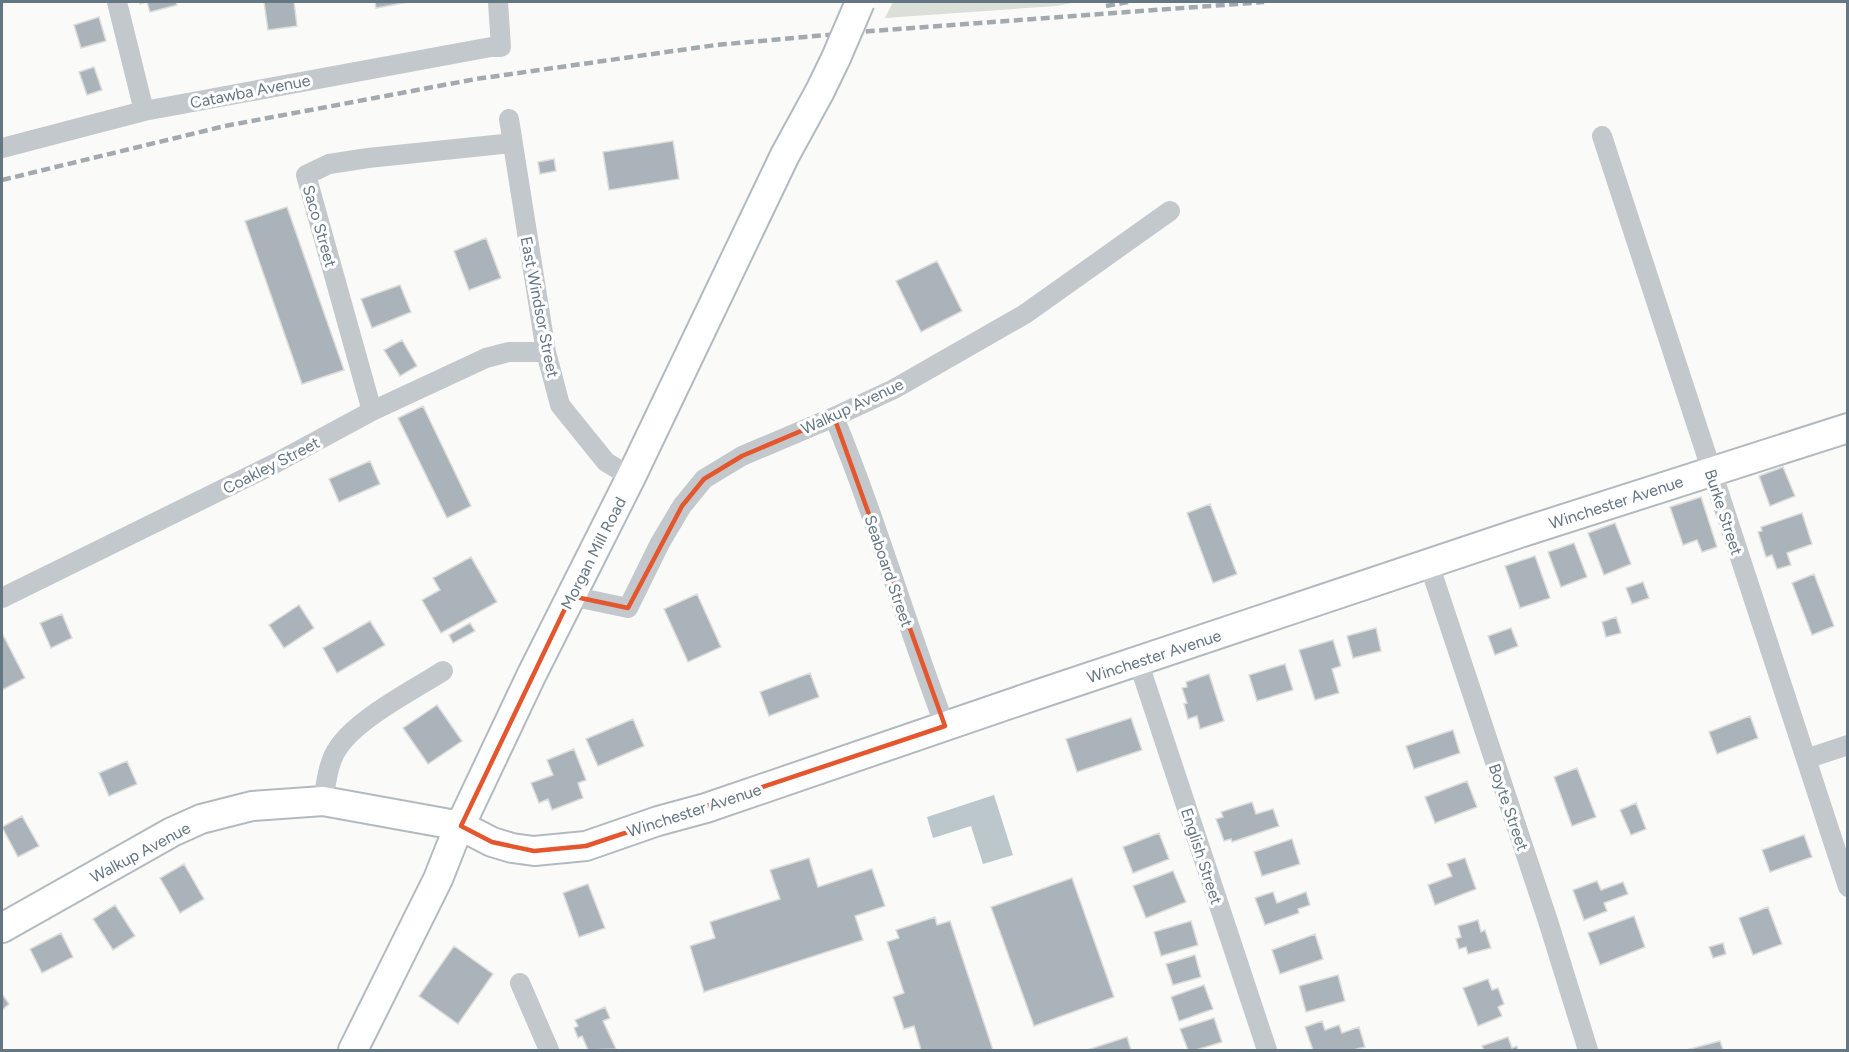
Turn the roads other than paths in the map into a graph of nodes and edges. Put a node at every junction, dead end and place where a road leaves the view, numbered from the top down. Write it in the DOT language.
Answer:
graph roads {
  1 [pos="117,2"];
  2 [pos="498,2"];
  3 [pos="860,2"];
  4 [pos="144,111"];
  5 [pos="509,119"];
  6 [pos="1602,136"];
  7 [pos="512,143"];
  8 [pos="2,148"];
  9 [pos="1170,212"];
  10 [pos="546,352"];
  11 [pos="372,411"];
  12 [pos="834,417"];
  13 [pos="1848,428"];
  14 [pos="1711,472"];
  15 [pos="631,477"];
  16 [pos="1429,564"];
  17 [pos="571,596"];
  18 [pos="2,598"];
  19 [pos="1138,662"];
  20 [pos="443,671"];
  21 [pos="945,726"];
  22 [pos="1848,745"];
  23 [pos="1806,759"];
  24 [pos="323,801"];
  25 [pos="461,826"];
  26 [pos="1848,887"];
  27 [pos="2,928"];
  28 [pos="520,984"];
  29 [pos="353,1050"];
  30 [pos="549,1050"];
  31 [pos="1267,1050"];
  32 [pos="1588,1050"];
  1 -- 4 [label="street"];
  2 -- 4 [label="street, Catawba Avenue"];
  3 -- 15 [label="street, Morgan Mill Road, bridge"];
  4 -- 8 [label="street, Catawba Avenue"];
  5 -- 7 [label="street, East Windsor Street"];
  6 -- 14 [label="street, Burke Street"];
  7 -- 10 [label="street, East Windsor Street"];
  7 -- 11 [label="street, Saco Street"];
  9 -- 12 [label="street, Walkup Avenue"];
  10 -- 11 [label="street, Coakley Street"];
  10 -- 15 [label="street, East Windsor Street"];
  11 -- 18 [label="street, Coakley Street"];
  12 -- 17 [label="street, Walkup Avenue"];
  12 -- 21 [label="street, Seaboard Street"];
  13 -- 14 [label="street, Winchester Avenue"];
  14 -- 16 [label="street, Winchester Avenue"];
  14 -- 23 [label="street, Burke Street"];
  15 -- 17 [label="street, Morgan Mill Road"];
  16 -- 19 [label="street, Winchester Avenue"];
  16 -- 32 [label="street, Boyte Street"];
  17 -- 25 [label="street, Morgan Mill Road"];
  19 -- 21 [label="street, Winchester Avenue"];
  19 -- 31 [label="street, English Street"];
  20 -- 24 [label="street"];
  21 -- 25 [label="street, Winchester Avenue"];
  22 -- 23 [label="street"];
  23 -- 26 [label="street, Burke Street"];
  24 -- 25 [label="street, Walkup Avenue"];
  24 -- 27 [label="street, Walkup Avenue"];
  25 -- 29 [label="street, Morgan Mill Road"];
  28 -- 30 [label="street"];
}
